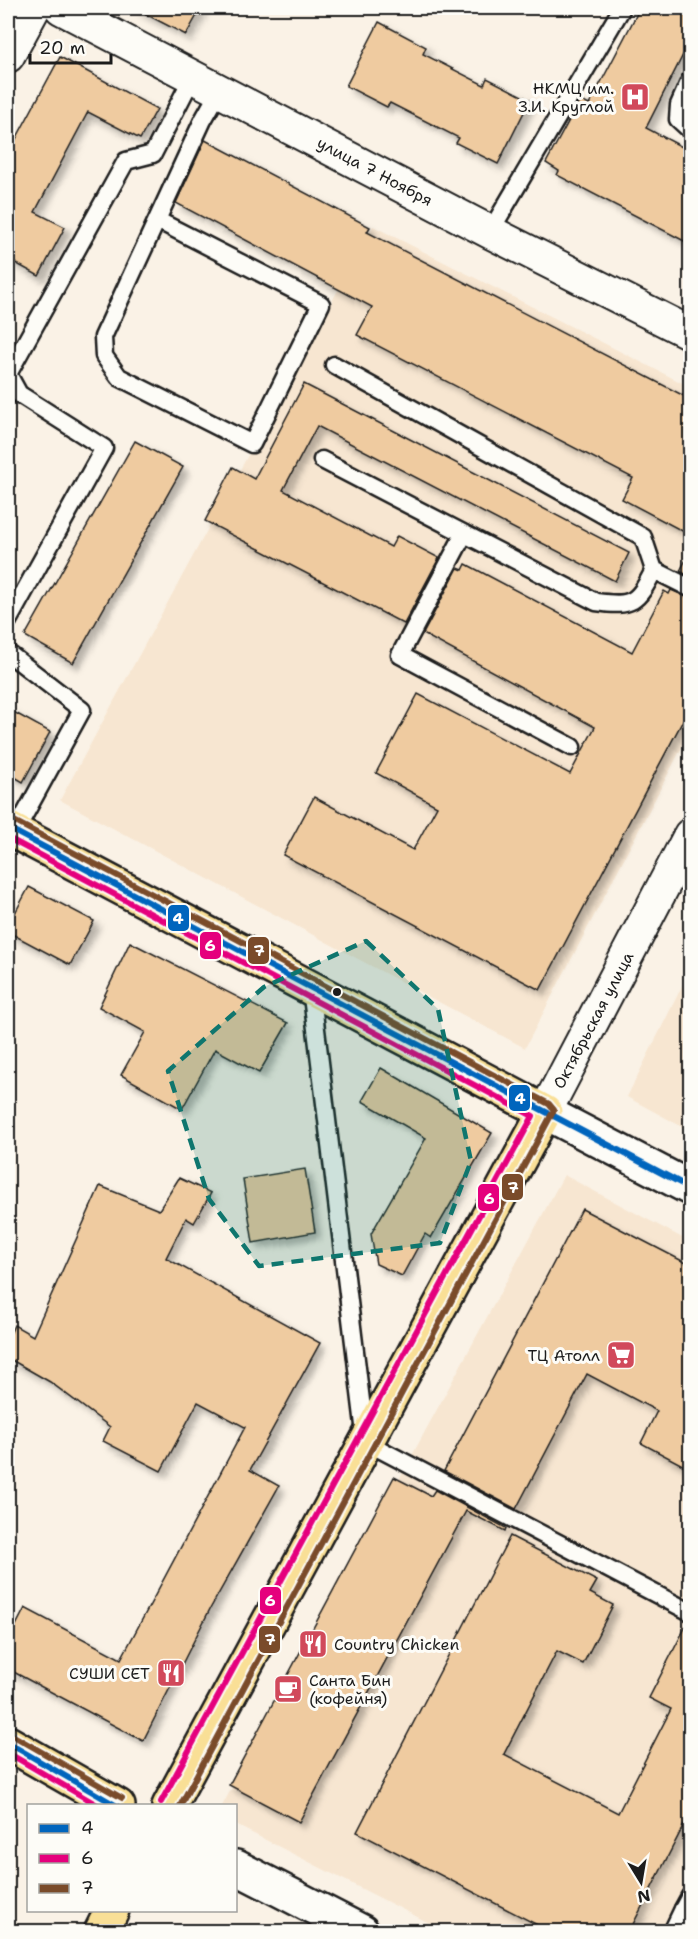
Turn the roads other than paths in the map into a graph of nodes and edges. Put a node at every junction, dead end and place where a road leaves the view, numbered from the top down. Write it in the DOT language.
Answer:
graph roads {
  1 [pos="34,8"];
  2 [pos="61,8"];
  3 [pos="622,8"];
  4 [pos="8,56"];
  5 [pos="192,76"];
  6 [pos="690,80"];
  7 [pos="220,90"];
  8 [pos="690,130"];
  9 [pos="157,220"];
  10 [pos="490,232"];
  11 [pos="690,333"];
  12 [pos="334,365"];
  13 [pos="8,374"];
  14 [pos="322,460"];
  15 [pos="464,534"];
  16 [pos="654,570"];
  17 [pos="690,588"];
  18 [pos="8,621"];
  19 [pos="8,653"];
  20 [pos="572,747"];
  21 [pos="11,830"];
  22 [pos="690,835"];
  23 [pos="311,988"];
  24 [pos="545,1112"];
  25 [pos="690,1188"];
  26 [pos="366,1442"];
  27 [pos="690,1612"];
  28 [pos="8,1743"];
  29 [pos="115,1804"];
  30 [pos="170,1804"];
  31 [pos="237,1868"];
  32 [pos="688,1906"];
  33 [pos="111,1912"];
  34 [pos="101,1932"];
  35 [pos="362,1932"];
  36 [pos="672,1932"];
  1 -- 4 [label="street"];
  2 -- 5 [label="street, улица 7 Ноября"];
  3 -- 10 [label="lane"];
  5 -- 7 [label="street, улица 7 Ноября"];
  5 -- 13 [label="lane"];
  6 -- 8 [label="lane"];
  7 -- 9 [label="lane"];
  7 -- 10 [label="street, улица 7 Ноября"];
  9 -- 9 [label="lane"];
  10 -- 11 [label="street, улица 7 Ноября"];
  12 -- 16 [label="lane"];
  13 -- 18 [label="lane"];
  14 -- 15 [label="lane"];
  15 -- 16 [label="lane"];
  15 -- 20 [label="lane"];
  16 -- 17 [label="lane"];
  19 -- 21 [label="lane"];
  21 -- 23 [label="main road"];
  22 -- 24 [label="street, Октябрьская улица"];
  23 -- 24 [label="main road"];
  23 -- 26 [label="lane"];
  24 -- 25 [label="main road"];
  24 -- 26 [label="main road, Октябрьская улица"];
  26 -- 27 [label="lane"];
  26 -- 30 [label="main road, Октябрьская улица"];
  28 -- 29 [label="main road"];
  31 -- 35 [label="main road"];
  32 -- 36 [label="lane"];
  33 -- 34 [label="main road"];
}
